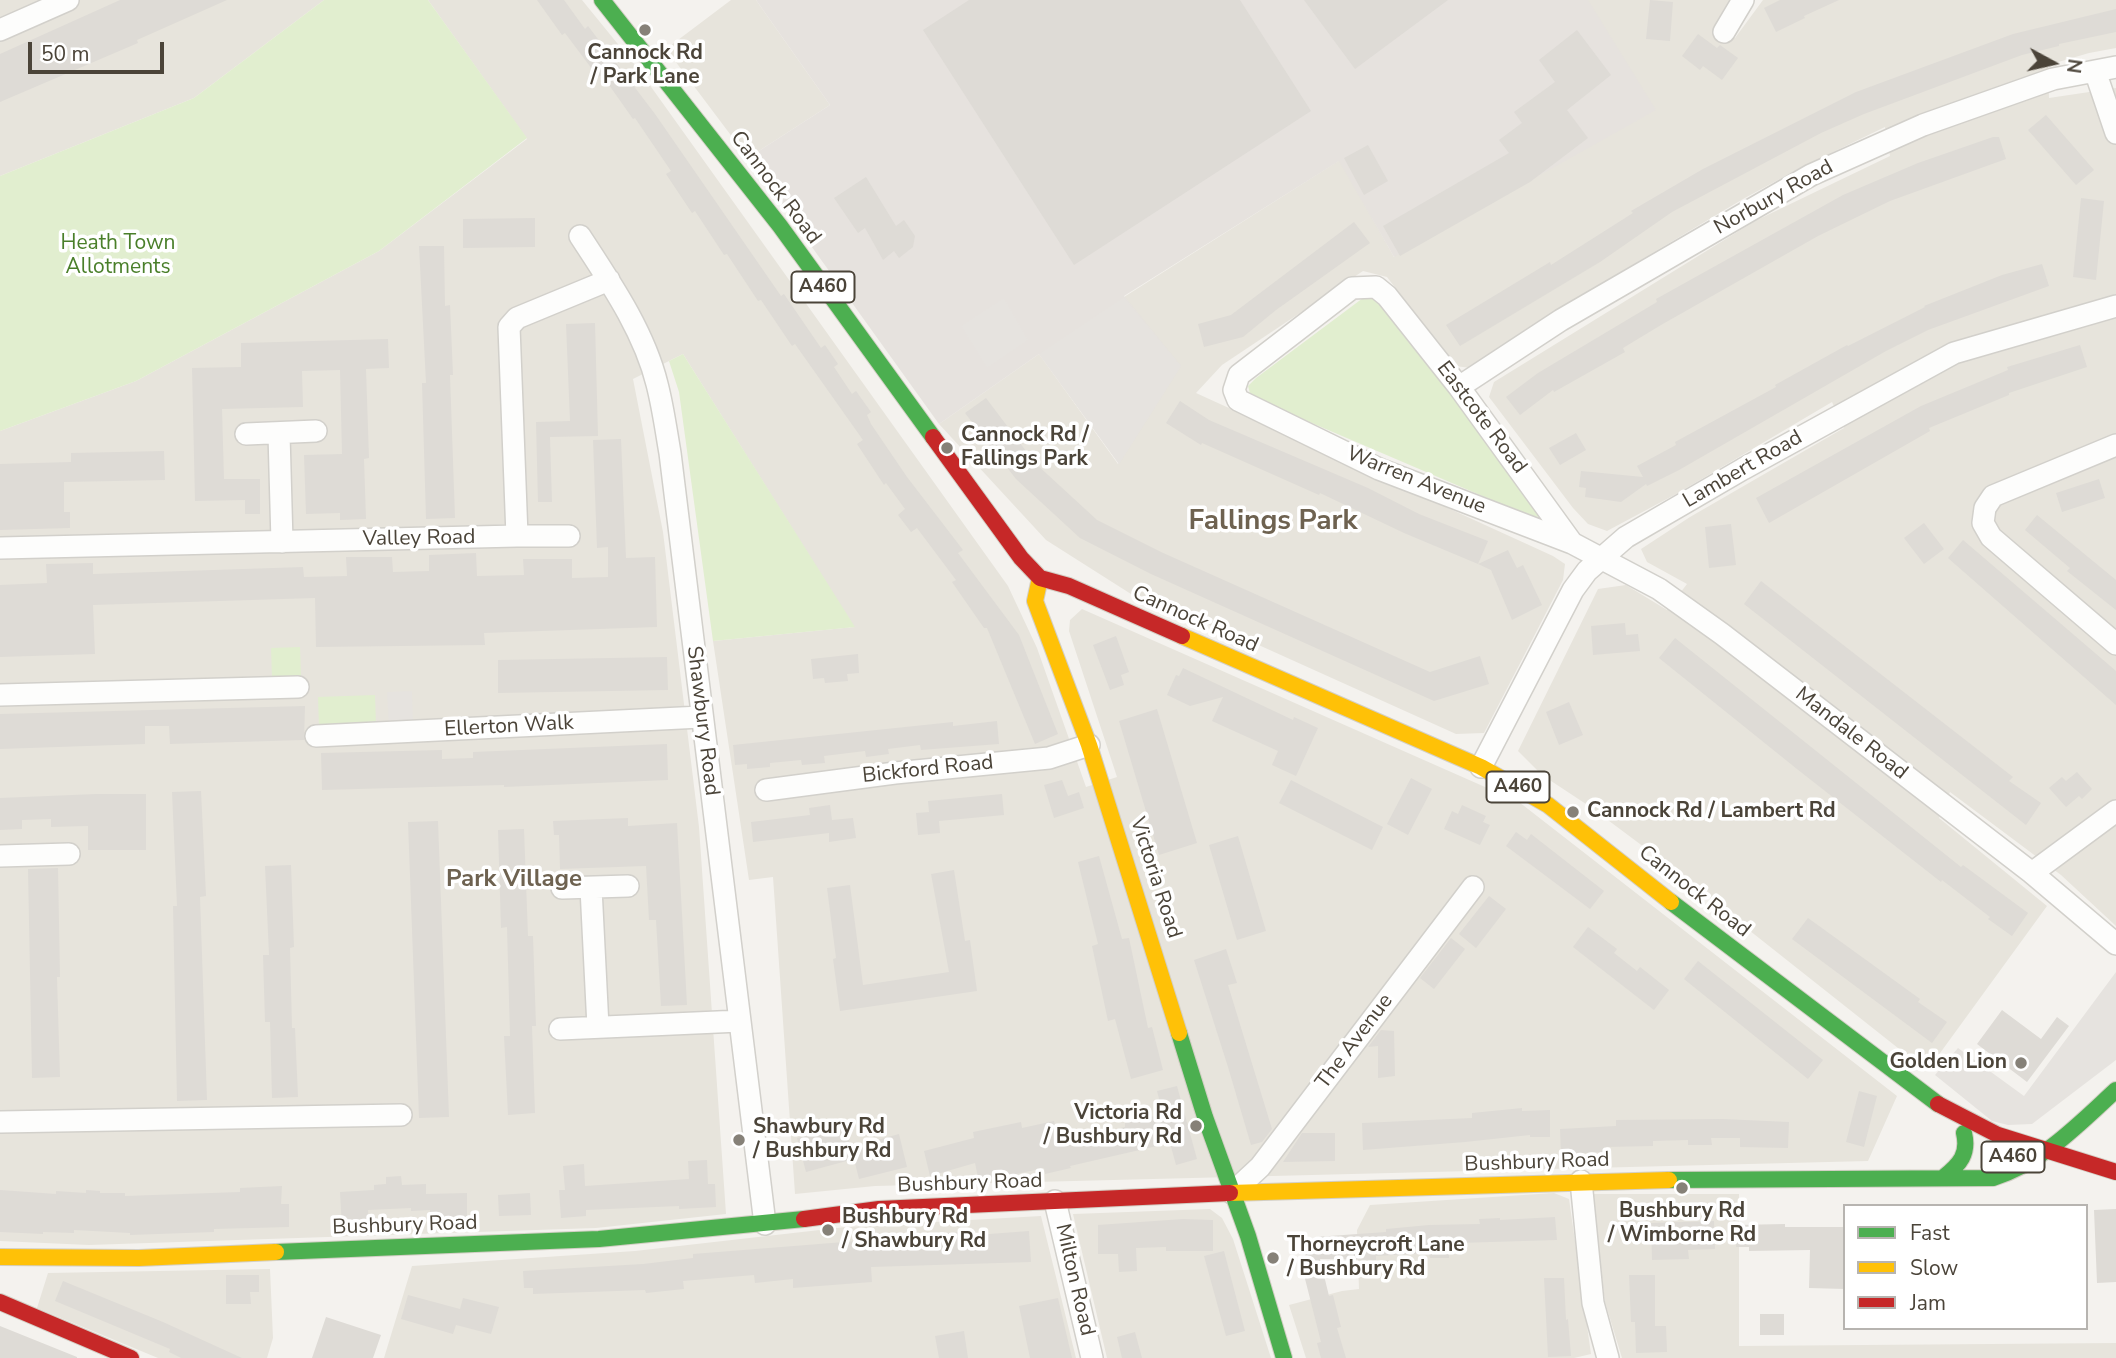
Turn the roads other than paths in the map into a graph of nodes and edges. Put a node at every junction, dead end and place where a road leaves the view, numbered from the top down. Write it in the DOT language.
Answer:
graph roads {
  1 [pos="68,0"];
  2 [pos="602,0"];
  3 [pos="1743,0"];
  4 [pos="0,30"];
  5 [pos="1724,32"];
  6 [pos="2105,69"];
  7 [pos="2116,133"];
  8 [pos="580,236"];
  9 [pos="609,280"];
  10 [pos="1387,296"];
  11 [pos="2116,306"];
  12 [pos="1459,387"];
  13 [pos="316,431"];
  14 [pos="246,434"];
  15 [pos="279,434"];
  16 [pos="2116,445"];
  17 [pos="517,536"];
  18 [pos="569,536"];
  19 [pos="282,542"];
  20 [pos="1572,543"];
  21 [pos="0,548"];
  22 [pos="1602,558"];
  23 [pos="1040,578"];
  24 [pos="2116,643"];
  25 [pos="298,687"];
  26 [pos="0,695"];
  27 [pos="701,717"];
  28 [pos="316,736"];
  29 [pos="1089,745"];
  30 [pos="1481,767"];
  31 [pos="766,790"];
  32 [pos="2116,811"];
  33 [pos="69,853"];
  34 [pos="0,856"];
  35 [pos="2032,873"];
  36 [pos="628,886"];
  37 [pos="1473,887"];
  38 [pos="562,888"];
  39 [pos="590,888"];
  40 [pos="2116,944"];
  41 [pos="740,1021"];
  42 [pos="598,1027"];
  43 [pos="560,1029"];
  44 [pos="2116,1089"];
  45 [pos="2116,1096"];
  46 [pos="1934,1102"];
  47 [pos="401,1115"];
  48 [pos="0,1122"];
  49 [pos="1964,1133"];
  50 [pos="2024,1144"];
  51 [pos="2045,1151"];
  52 [pos="2005,1154"];
  53 [pos="1983,1163"];
  54 [pos="2028,1163"];
  55 [pos="2048,1172"];
  56 [pos="2111,1172"];
  57 [pos="2073,1175"];
  58 [pos="1944,1177"];
  59 [pos="1581,1181"];
  60 [pos="1232,1193"];
  61 [pos="1055,1202"];
  62 [pos="765,1224"];
  63 [pos="0,1257"];
  64 [pos="0,1302"];
  65 [pos="131,1358"];
  66 [pos="1092,1358"];
  67 [pos="1284,1358"];
  68 [pos="1608,1358"];
  1 -- 4 [label="street"];
  2 -- 23 [label="main road, Cannock Road / A460"];
  3 -- 5 [label="street"];
  6 -- 7 [label="street"];
  6 -- 12 [label="street, Norbury Road"];
  8 -- 9 [label="street, Shawbury Road"];
  9 -- 17 [label="street"];
  9 -- 27 [label="street, Shawbury Road"];
  10 -- 12 [label="street, Eastcote Road"];
  10 -- 20 [label="street, Warren Avenue"];
  11 -- 22 [label="street, Lambert Road"];
  12 -- 20 [label="street, Eastcote Road"];
  13 -- 15 [label="street"];
  14 -- 15 [label="street"];
  15 -- 19 [label="street"];
  16 -- 24 [label="street"];
  17 -- 18 [label="street, Valley Road"];
  17 -- 19 [label="street, Valley Road"];
  19 -- 21 [label="street, Valley Road"];
  20 -- 22 [label="street, Mandale Road"];
  22 -- 30 [label="street, Lambert Road"];
  22 -- 35 [label="street, Mandale Road"];
  23 -- 29 [label="main road, Victoria Road"];
  23 -- 30 [label="main road, Cannock Road / A460"];
  25 -- 26 [label="street"];
  27 -- 28 [label="street, Ellerton Walk"];
  27 -- 41 [label="street, Shawbury Road"];
  29 -- 31 [label="street, Bickford Road"];
  29 -- 60 [label="main road, Victoria Road"];
  30 -- 46 [label="main road, Cannock Road / A460"];
  32 -- 35 [label="street"];
  33 -- 34 [label="street"];
  35 -- 40 [label="street, Mandale Road"];
  36 -- 39 [label="street"];
  37 -- 60 [label="street, The Avenue"];
  38 -- 39 [label="street"];
  39 -- 42 [label="street"];
  41 -- 42 [label="street"];
  41 -- 62 [label="street, Shawbury Road"];
  42 -- 43 [label="street"];
  44 -- 50 [label="main road"];
  44 -- 51 [label="main road, Bushbury Road"];
  45 -- 56 [label="main road"];
  46 -- 49 [label="main road, Cannock Road / A460"];
  46 -- 50 [label="main road, Cannock Road / A460"];
  47 -- 48 [label="street"];
  49 -- 52 [label="main road, Cannock Road / A460"];
  49 -- 58 [label="main road"];
  50 -- 51 [label="main road, Cannock Road / A460"];
  50 -- 52 [label="main road"];
  51 -- 54 [label="main road, Bushbury Road"];
  51 -- 56 [label="main road, Cannock Road / A460"];
  52 -- 54 [label="main road, Cannock Road / A460"];
  53 -- 58 [label="main road, Bushbury Road"];
  54 -- 55 [label="main road, Cannock Road / A460"];
  54 -- 58 [label="main road, Bushbury Road"];
  56 -- 57 [label="main road, A460"];
  58 -- 59 [label="main road, Bushbury Road"];
  59 -- 60 [label="main road, Bushbury Road"];
  59 -- 68 [label="street"];
  60 -- 61 [label="main road, Bushbury Road"];
  60 -- 67 [label="main road, Victoria Road"];
  61 -- 62 [label="main road, Bushbury Road"];
  61 -- 66 [label="street, Milton Road"];
  62 -- 63 [label="main road, Bushbury Road"];
  64 -- 65 [label="main road"];
}
